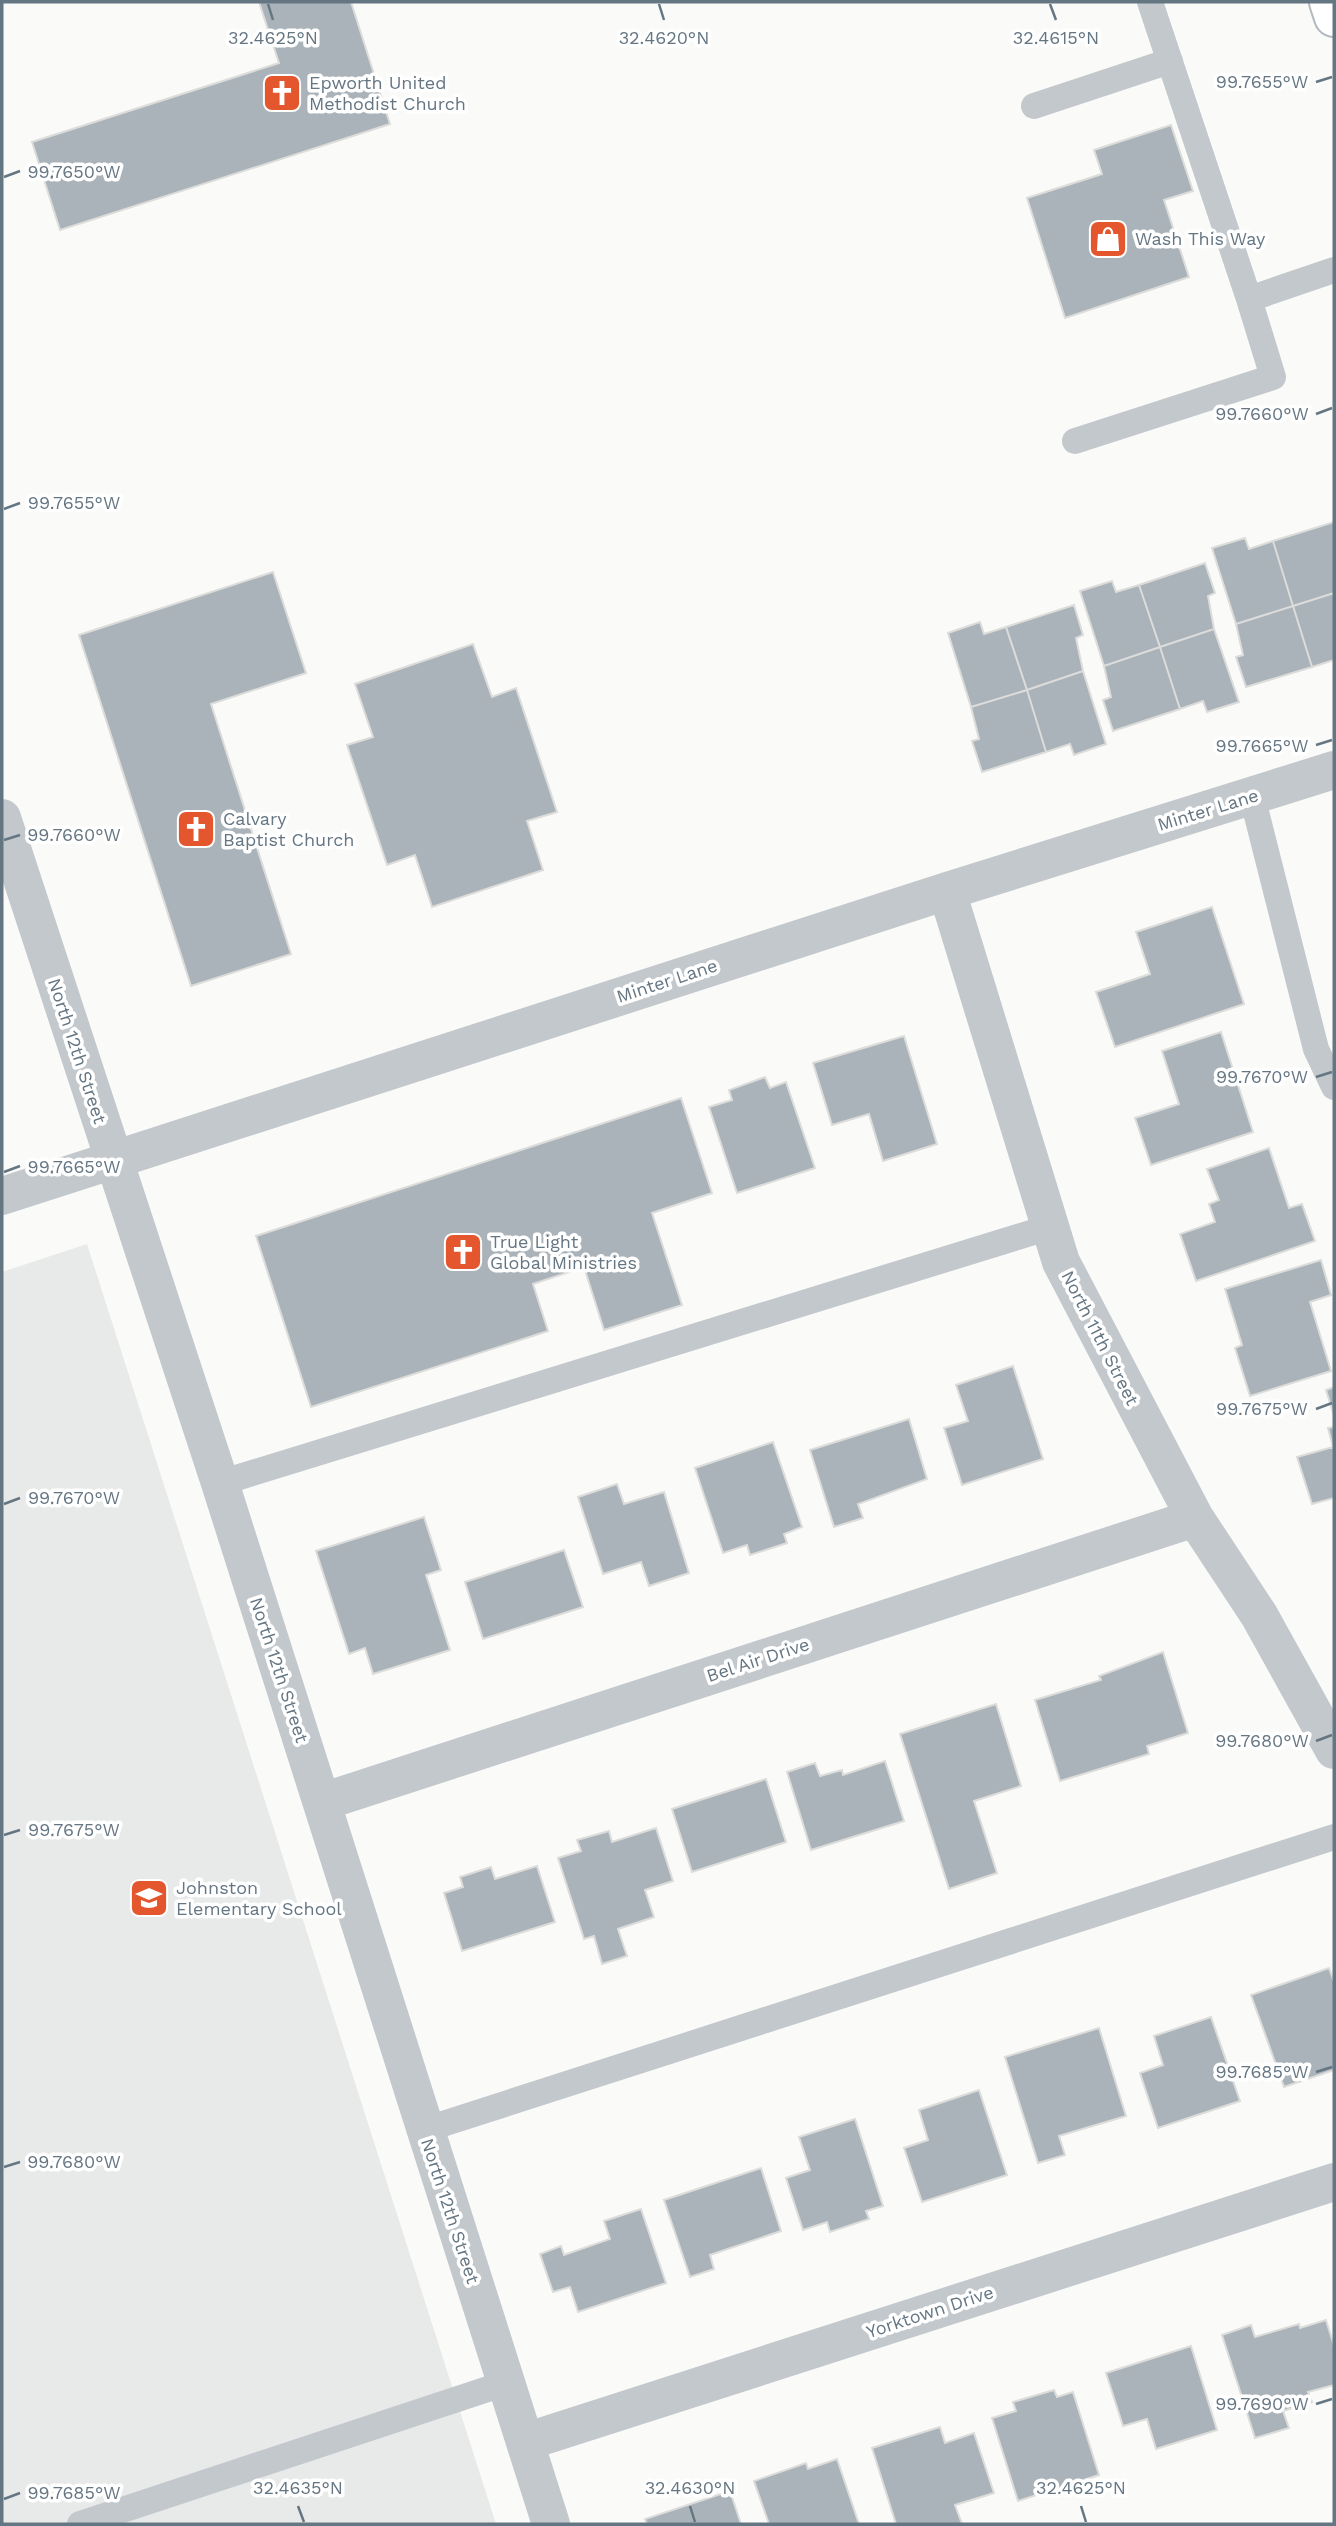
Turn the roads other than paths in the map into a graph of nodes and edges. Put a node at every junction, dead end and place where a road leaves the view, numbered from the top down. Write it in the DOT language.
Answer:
graph roads {
  1 [pos="1150,2"];
  2 [pos="1329,2"];
  3 [pos="1334,17"];
  4 [pos="1170,61"];
  5 [pos="1034,106"];
  6 [pos="1334,270"];
  7 [pos="1249,299"];
  8 [pos="1075,441"];
  9 [pos="1334,770"];
  10 [pos="1252,796"];
  11 [pos="2,818"];
  12 [pos="947,891"];
  13 [pos="1334,1087"];
  14 [pos="112,1161"];
  15 [pos="2,1196"];
  16 [pos="1050,1227"];
  17 [pos="220,1483"];
  18 [pos="1195,1518"];
  19 [pos="1334,1750"];
  20 [pos="322,1802"];
  21 [pos="1334,1837"];
  22 [pos="424,2130"];
  23 [pos="1334,2182"];
  24 [pos="506,2383"];
  25 [pos="525,2442"];
  26 [pos="80,2524"];
  27 [pos="551,2524"];
  1 -- 4 [label="lane"];
  2 -- 3 [label="main road"];
  4 -- 5 [label="lane"];
  4 -- 7 [label="lane"];
  6 -- 7 [label="lane"];
  7 -- 8 [label="lane"];
  9 -- 10 [label="street, Minter Lane"];
  10 -- 12 [label="street, Minter Lane"];
  10 -- 13 [label="lane"];
  11 -- 14 [label="street, North 12th Street"];
  12 -- 14 [label="street, Minter Lane"];
  12 -- 16 [label="street, North 11th Street"];
  14 -- 15 [label="street, Minter Lane"];
  14 -- 17 [label="street, North 12th Street"];
  16 -- 17 [label="lane"];
  16 -- 18 [label="street, North 11th Street"];
  17 -- 20 [label="street, North 12th Street"];
  18 -- 19 [label="street, North 11th Street"];
  18 -- 20 [label="street, Bel Air Drive"];
  20 -- 22 [label="street, North 12th Street"];
  21 -- 22 [label="lane"];
  22 -- 24 [label="street, North 12th Street"];
  23 -- 25 [label="street, Yorktown Drive"];
  24 -- 25 [label="street, North 12th Street"];
  24 -- 26 [label="lane"];
  25 -- 27 [label="street, North 12th Street"];
}
